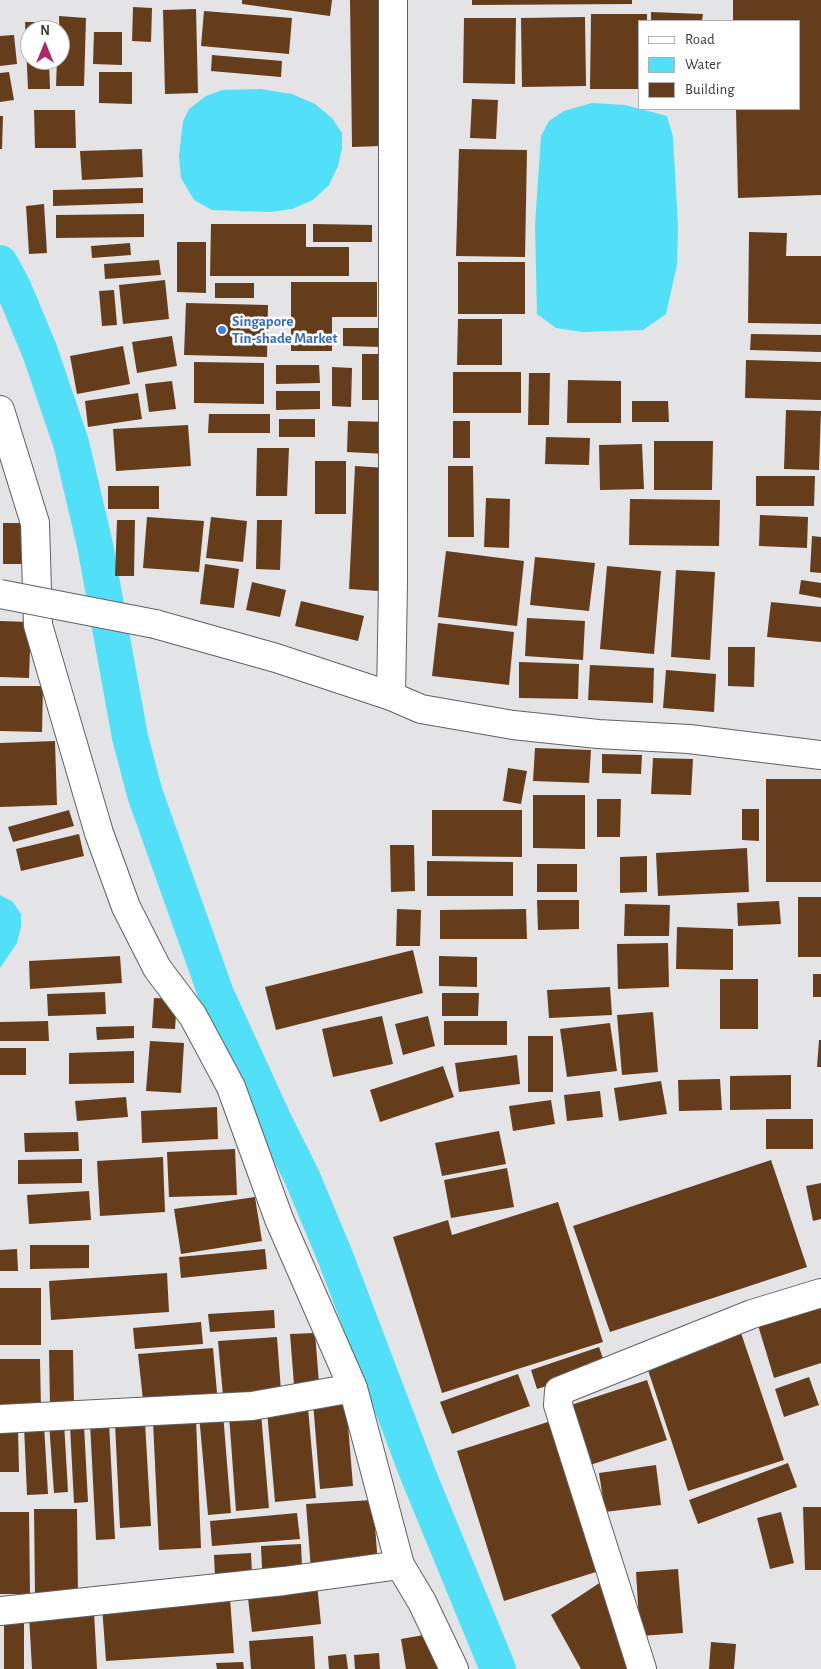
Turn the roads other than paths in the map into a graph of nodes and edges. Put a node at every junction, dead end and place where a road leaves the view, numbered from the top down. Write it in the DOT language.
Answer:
graph roads {
  1 [pos="393,0"];
  2 [pos="0,410"];
  3 [pos="0,594"];
  4 [pos="391,696"];
  5 [pos="821,755"];
  6 [pos="821,1293"];
  7 [pos="353,1388"];
  8 [pos="0,1419"];
  9 [pos="400,1565"];
  10 [pos="0,1611"];
  11 [pos="454,1669"];
  12 [pos="642,1669"];
  1 -- 4 [label="street"];
  2 -- 7 [label="street"];
  3 -- 4 [label="street, bridge"];
  4 -- 5 [label="street"];
  6 -- 12 [label="street"];
  7 -- 8 [label="street"];
  7 -- 9 [label="street"];
  9 -- 10 [label="street"];
  9 -- 11 [label="street"];
}
